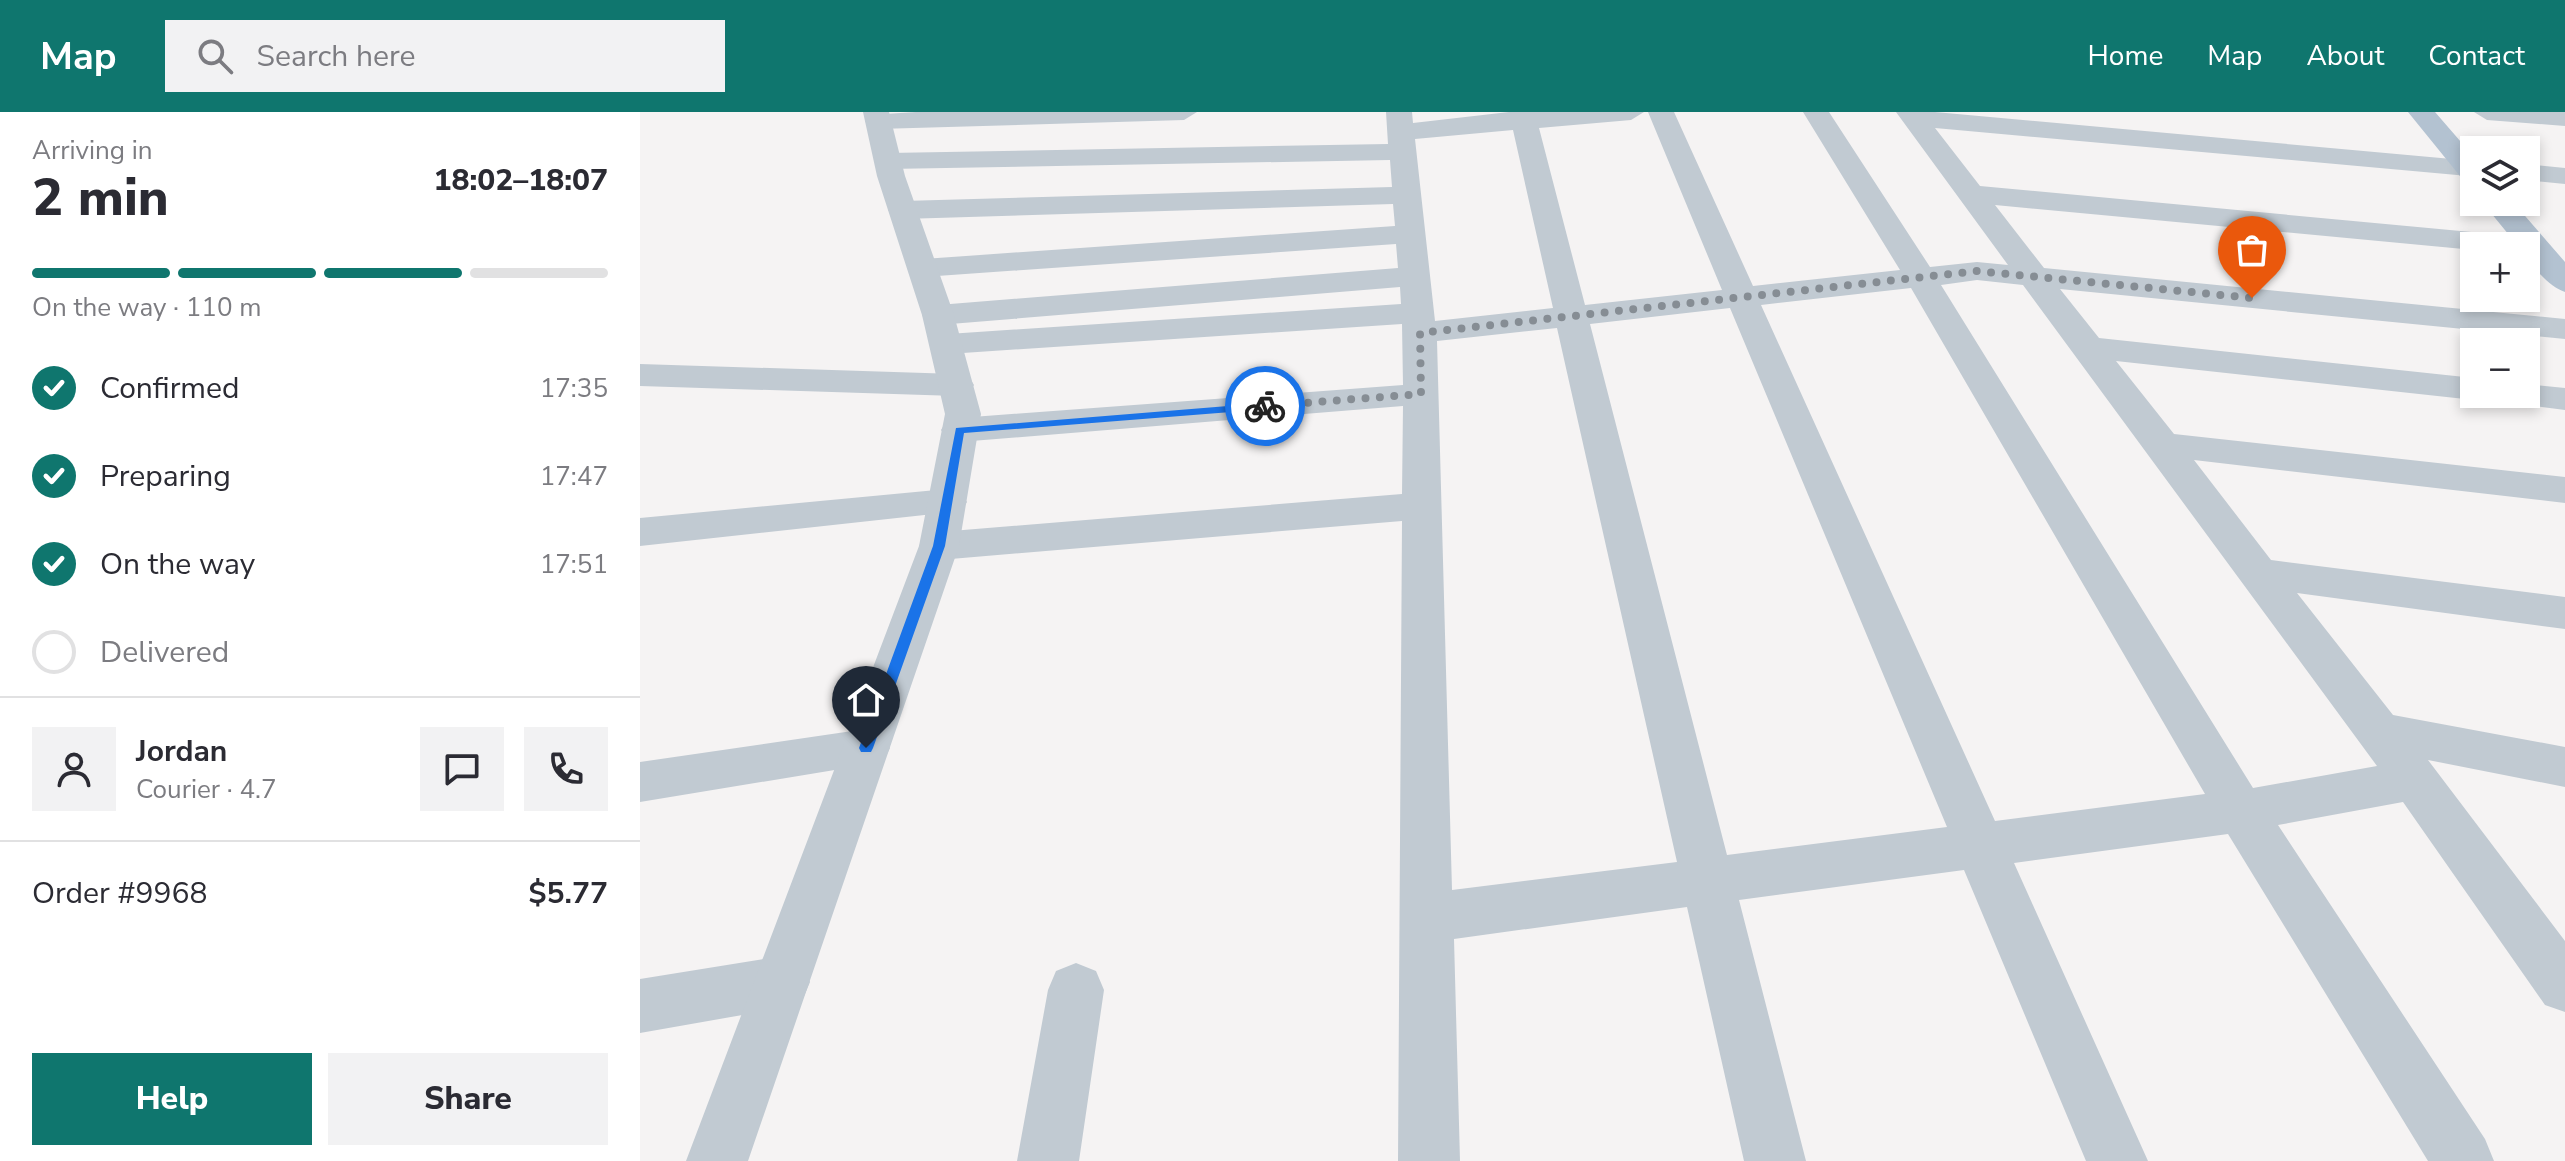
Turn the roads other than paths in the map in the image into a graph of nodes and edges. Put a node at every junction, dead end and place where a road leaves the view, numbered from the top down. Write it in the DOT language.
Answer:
graph roads {
  1 [pos="1184,112"];
  2 [pos="1631,112"];
  3 [pos="1661,112"];
  4 [pos="1816,112"];
  5 [pos="2421,112"];
  6 [pos="2453,112"];
  7 [pos="2487,112"];
  8 [pos="1911,115"];
  9 [pos="1522,116"];
  10 [pos="2565,118"];
  11 [pos="881,131"];
  12 [pos="1400,132"];
  13 [pos="2463,136"];
  14 [pos="2460,150"];
  15 [pos="2460,164"];
  16 [pos="2540,173"];
  17 [pos="2565,176"];
  18 [pos="1971,194"];
  19 [pos="903,210"];
  20 [pos="2510,216"];
  21 [pos="2526,232"];
  22 [pos="2460,238"];
  23 [pos="2540,248"];
  24 [pos="923,268"];
  25 [pos="1414,270"];
  26 [pos="2033,276"];
  27 [pos="1921,278"];
  28 [pos="2565,282"];
  29 [pos="1741,298"];
  30 [pos="1571,317"];
  31 [pos="2565,329"];
  32 [pos="2086,347"];
  33 [pos="947,348"];
  34 [pos="640,375"];
  35 [pos="2460,387"];
  36 [pos="1421,394"];
  37 [pos="2540,396"];
  38 [pos="2565,399"];
  39 [pos="959,430"];
  40 [pos="2158,444"];
  41 [pos="2565,490"];
  42 [pos="947,502"];
  43 [pos="1422,506"];
  44 [pos="640,532"];
  45 [pos="939,546"];
  46 [pos="2254,572"];
  47 [pos="2565,613"];
  48 [pos="2377,731"];
  49 [pos="866,748"];
  50 [pos="2565,767"];
  51 [pos="2415,780"];
  52 [pos="640,782"];
  53 [pos="2241,811"];
  54 [pos="1979,845"];
  55 [pos="1707,881"];
  56 [pos="1427,918"];
  57 [pos="2559,971"];
  58 [pos="782,982"];
  59 [pos="1076,990"];
  60 [pos="640,1006"];
  61 [pos="717,1161"];
  62 [pos="1048,1161"];
  63 [pos="1429,1161"];
  64 [pos="1775,1161"];
  65 [pos="2117,1161"];
  66 [pos="2463,1161"];
  1 -- 11 [label="street"];
  2 -- 9 [label="street"];
  3 -- 29 [label="street"];
  4 -- 27 [label="street"];
  5 -- 14 [label="main road"];
  6 -- 13 [label="main road"];
  7 -- 10 [label="street"];
  8 -- 15 [label="street"];
  8 -- 18 [label="street"];
  9 -- 12 [label="street"];
  9 -- 30 [label="street"];
  11 -- 12 [label="street"];
  11 -- 19 [label="street"];
  12 -- 25 [label="street"];
  16 -- 17 [label="street"];
  18 -- 22 [label="street"];
  18 -- 26 [label="street"];
  19 -- 24 [label="street"];
  19 -- 25 [label="street"];
  20 -- 21 [label="main road"];
  23 -- 28 [label="main road"];
  24 -- 25 [label="street"];
  24 -- 33 [label="street"];
  25 -- 30 [label="street"];
  25 -- 33 [label="street"];
  25 -- 36 [label="street"];
  26 -- 27 [label="street"];
  26 -- 31 [label="street"];
  26 -- 32 [label="street"];
  27 -- 29 [label="street"];
  27 -- 53 [label="street"];
  29 -- 30 [label="street"];
  29 -- 54 [label="street"];
  30 -- 55 [label="street"];
  32 -- 35 [label="street"];
  32 -- 40 [label="street"];
  33 -- 34 [label="street"];
  33 -- 39 [label="street"];
  36 -- 39 [label="street"];
  36 -- 43 [label="street"];
  37 -- 38 [label="street"];
  39 -- 42 [label="street"];
  40 -- 41 [label="street"];
  40 -- 46 [label="street"];
  42 -- 44 [label="street"];
  42 -- 45 [label="street"];
  43 -- 45 [label="street"];
  43 -- 56 [label="street"];
  45 -- 49 [label="street"];
  46 -- 47 [label="street"];
  46 -- 48 [label="street"];
  48 -- 50 [label="street"];
  48 -- 51 [label="street"];
  49 -- 52 [label="street"];
  49 -- 58 [label="street"];
  51 -- 53 [label="street"];
  51 -- 57 [label="street"];
  53 -- 54 [label="street"];
  53 -- 66 [label="street"];
  54 -- 55 [label="street"];
  54 -- 65 [label="street"];
  55 -- 56 [label="street"];
  55 -- 64 [label="street"];
  56 -- 63 [label="street"];
  58 -- 60 [label="street"];
  58 -- 61 [label="street"];
  59 -- 62 [label="street"];
}
